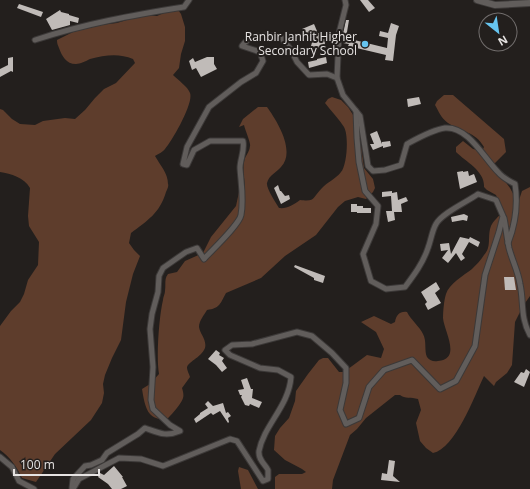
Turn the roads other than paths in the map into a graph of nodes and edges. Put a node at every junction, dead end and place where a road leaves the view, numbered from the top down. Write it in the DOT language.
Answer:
graph roads {
  1 [pos="188,0"];
  2 [pos="345,0"];
  3 [pos="476,0"];
  4 [pos="530,3"];
  5 [pos="35,40"];
  6 [pos="337,78"];
  7 [pos="356,111"];
  8 [pos="503,216"];
  9 [pos="508,243"];
  10 [pos="530,335"];
  11 [pos="0,457"];
  12 [pos="34,489"];
  13 [pos="72,489"];
  1 -- 5 [label="street"];
  2 -- 6 [label="street"];
  3 -- 4 [label="street"];
  6 -- 7 [label="street"];
  6 -- 13 [label="street"];
  7 -- 8 [label="street"];
  7 -- 9 [label="street"];
  8 -- 9 [label="street"];
  8 -- 13 [label="street"];
  9 -- 10 [label="street"];
  11 -- 12 [label="street"];
}
